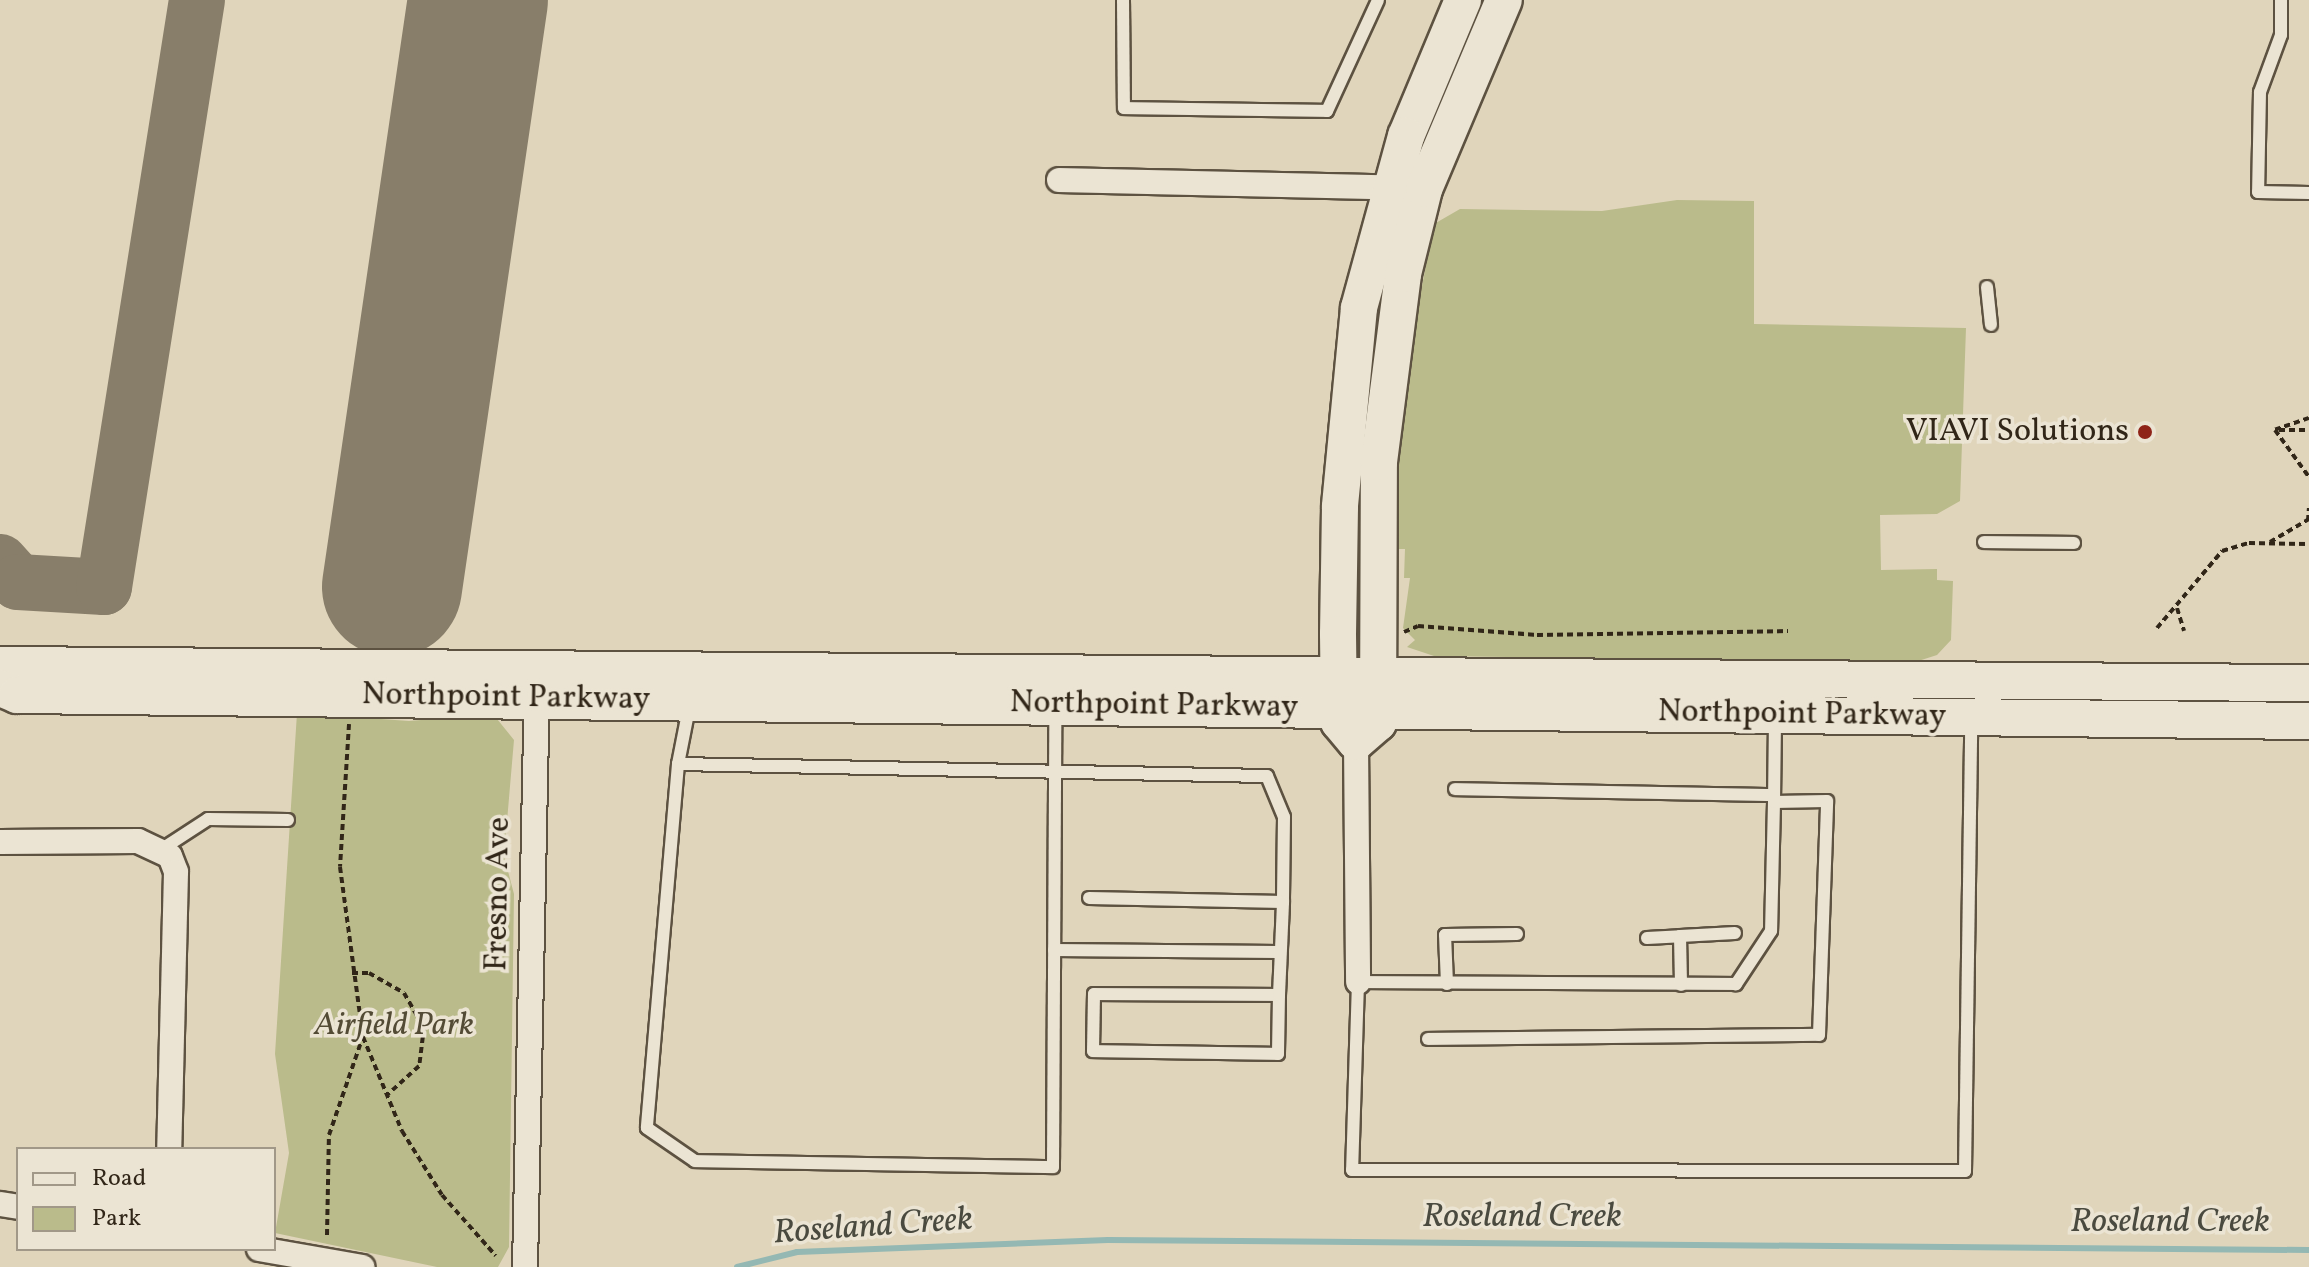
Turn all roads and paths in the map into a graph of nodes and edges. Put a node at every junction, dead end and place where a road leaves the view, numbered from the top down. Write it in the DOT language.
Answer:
graph roads {
  1 [pos="1123,0"];
  2 [pos="1378,0"];
  3 [pos="1463,0"];
  4 [pos="1504,0"];
  5 [pos="2281,0"];
  6 [pos="1059,180"];
  7 [pos="1406,188"];
  8 [pos="2309,193"];
  9 [pos="1987,287"];
  10 [pos="1991,325"];
  11 [pos="2309,418"];
  12 [pos="2275,430"];
  13 [pos="2309,430"];
  14 [pos="2309,477"];
  15 [pos="2309,508"];
  16 [pos="2308,520"];
  17 [pos="1984,542"];
  18 [pos="2074,543"];
  19 [pos="2267,544"];
  20 [pos="2309,544"];
  21 [pos="2177,608"];
  22 [pos="2157,628"];
  23 [pos="1788,631"];
  24 [pos="2184,631"];
  25 [pos="1402,633"];
  26 [pos="0,665"];
  27 [pos="1338,671"];
  28 [pos="1378,671"];
  29 [pos="538,682"];
  30 [pos="2309,683"];
  31 [pos="691,684"];
  32 [pos="0,688"];
  33 [pos="1971,698"];
  34 [pos="1055,705"];
  35 [pos="1339,708"];
  36 [pos="1378,709"];
  37 [pos="350,714"];
  38 [pos="1775,715"];
  39 [pos="2309,721"];
  40 [pos="1356,742"];
  41 [pos="678,764"];
  42 [pos="1055,770"];
  43 [pos="1455,789"];
  44 [pos="1774,798"];
  45 [pos="288,820"];
  46 [pos="0,842"];
  47 [pos="162,849"];
  48 [pos="1089,898"];
  49 [pos="1283,902"];
  50 [pos="1735,933"];
  51 [pos="1517,934"];
  52 [pos="1680,936"];
  53 [pos="1647,938"];
  54 [pos="1054,950"];
  55 [pos="1278,952"];
  56 [pos="352,973"];
  57 [pos="1358,982"];
  58 [pos="1447,984"];
  59 [pos="1681,985"];
  60 [pos="1279,995"];
  61 [pos="363,1037"];
  62 [pos="1428,1039"];
  63 [pos="387,1095"];
  64 [pos="169,1147"];
  65 [pos="327,1235"];
  66 [pos="270,1251"];
  67 [pos="496,1256"];
  68 [pos="362,1267"];
  69 [pos="525,1267"];
  1 -- 2 [label="lane"];
  3 -- 7 [label="street"];
  4 -- 7 [label="street"];
  5 -- 8 [label="lane"];
  6 -- 7 [label="street"];
  7 -- 27 [label="street"];
  7 -- 28 [label="street"];
  9 -- 10 [label="lane"];
  11 -- 12 [label="path"];
  12 -- 13 [label="path"];
  12 -- 14 [label="path"];
  15 -- 16 [label="path"];
  16 -- 19 [label="path"];
  17 -- 18 [label="lane"];
  19 -- 20 [label="path"];
  19 -- 21 [label="path"];
  21 -- 22 [label="path"];
  21 -- 24 [label="path"];
  23 -- 25 [label="path"];
  26 -- 29 [label="street, Northpoint Parkway"];
  27 -- 28 [label="street, Northpoint Parkway"];
  27 -- 31 [label="street, Northpoint Parkway"];
  27 -- 35 [label="street"];
  28 -- 33 [label="street, Northpoint Parkway"];
  28 -- 36 [label="street"];
  29 -- 31 [label="street, Northpoint Parkway"];
  29 -- 32 [label="street, Northpoint Parkway"];
  29 -- 69 [label="street, Fresno Ave"];
  30 -- 33 [label="street, Northpoint Parkway"];
  31 -- 34 [label="street, Northpoint Parkway"];
  31 -- 41 [label="lane"];
  33 -- 38 [label="street, Northpoint Parkway"];
  33 -- 39 [label="street, Northpoint Parkway"];
  33 -- 57 [label="lane"];
  34 -- 35 [label="street, Northpoint Parkway"];
  34 -- 42 [label="lane"];
  35 -- 36 [label="street, Northpoint Parkway"];
  35 -- 40 [label="street"];
  36 -- 38 [label="street, Northpoint Parkway"];
  36 -- 40 [label="street"];
  37 -- 56 [label="path"];
  38 -- 44 [label="lane"];
  40 -- 57 [label="street"];
  41 -- 42 [label="lane"];
  41 -- 54 [label="lane"];
  42 -- 49 [label="lane"];
  42 -- 54 [label="lane"];
  43 -- 44 [label="lane"];
  44 -- 59 [label="lane"];
  44 -- 62 [label="lane"];
  45 -- 47 [label="lane"];
  46 -- 47 [label="street"];
  47 -- 64 [label="street"];
  48 -- 49 [label="lane"];
  49 -- 55 [label="lane"];
  50 -- 52 [label="lane"];
  51 -- 58 [label="lane"];
  52 -- 53 [label="lane"];
  52 -- 59 [label="lane"];
  54 -- 55 [label="lane"];
  55 -- 60 [label="lane"];
  56 -- 61 [label="path"];
  56 -- 63 [label="path"];
  57 -- 58 [label="lane"];
  58 -- 59 [label="lane"];
  60 -- 60 [label="lane"];
  61 -- 63 [label="path"];
  61 -- 65 [label="path"];
  63 -- 67 [label="path"];
  66 -- 68 [label="street"];
}
